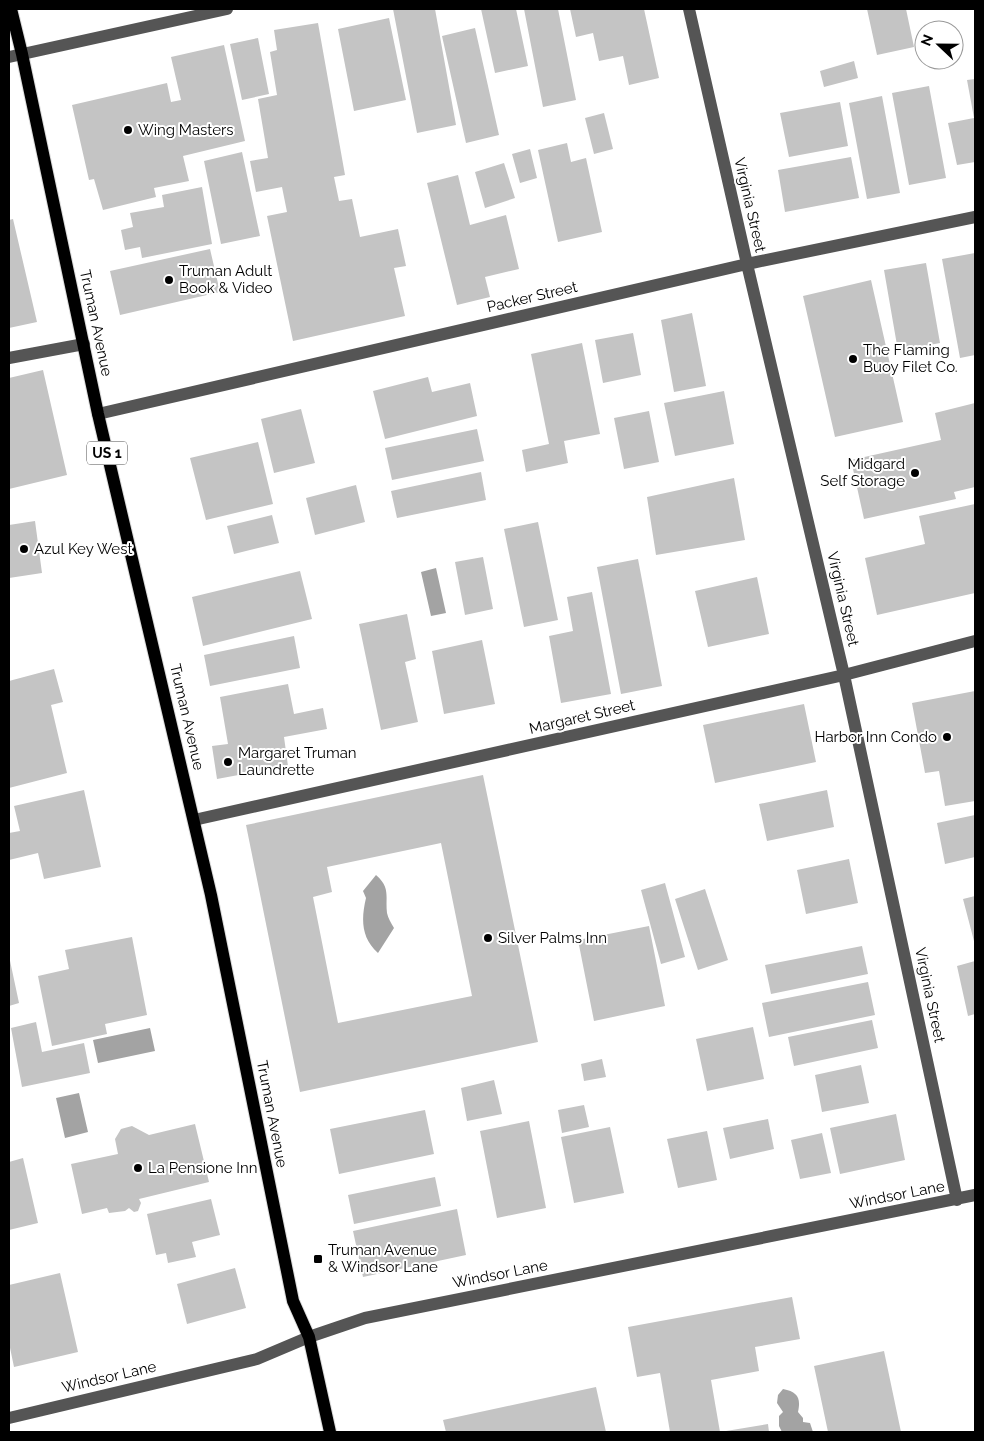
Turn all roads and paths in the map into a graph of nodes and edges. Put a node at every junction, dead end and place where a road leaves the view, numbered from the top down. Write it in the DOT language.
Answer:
graph roads {
  1 [pos="11,9"];
  2 [pos="226,9"];
  3 [pos="689,9"];
  4 [pos="181,14"];
  5 [pos="22,54"];
  6 [pos="9,57"];
  7 [pos="975,216"];
  8 [pos="747,264"];
  9 [pos="84,344"];
  10 [pos="9,358"];
  11 [pos="98,414"];
  12 [pos="975,641"];
  13 [pos="844,676"];
  14 [pos="194,820"];
  15 [pos="975,1195"];
  16 [pos="957,1200"];
  17 [pos="309,1337"];
  18 [pos="9,1418"];
  19 [pos="330,1432"];
  1 -- 5 [label="main road, Truman Avenue / US 1"];
  2 -- 4 [label="street"];
  3 -- 8 [label="street, Virginia Street"];
  4 -- 5 [label="street"];
  5 -- 6 [label="street"];
  5 -- 9 [label="main road, Truman Avenue / US 1"];
  7 -- 8 [label="street, Packer Street"];
  8 -- 11 [label="street, Packer Street"];
  8 -- 13 [label="street, Virginia Street"];
  9 -- 10 [label="street"];
  9 -- 11 [label="main road, Truman Avenue / US 1"];
  11 -- 14 [label="main road, Truman Avenue / US 1"];
  12 -- 13 [label="street, Margaret Street"];
  13 -- 14 [label="street, Margaret Street"];
  13 -- 16 [label="street, Virginia Street"];
  14 -- 17 [label="main road, Truman Avenue / US 1"];
  15 -- 16 [label="street, Windsor Lane"];
  16 -- 17 [label="street, Windsor Lane"];
  17 -- 18 [label="street, Windsor Lane"];
  17 -- 19 [label="main road, Truman Avenue / US 1"];
}
